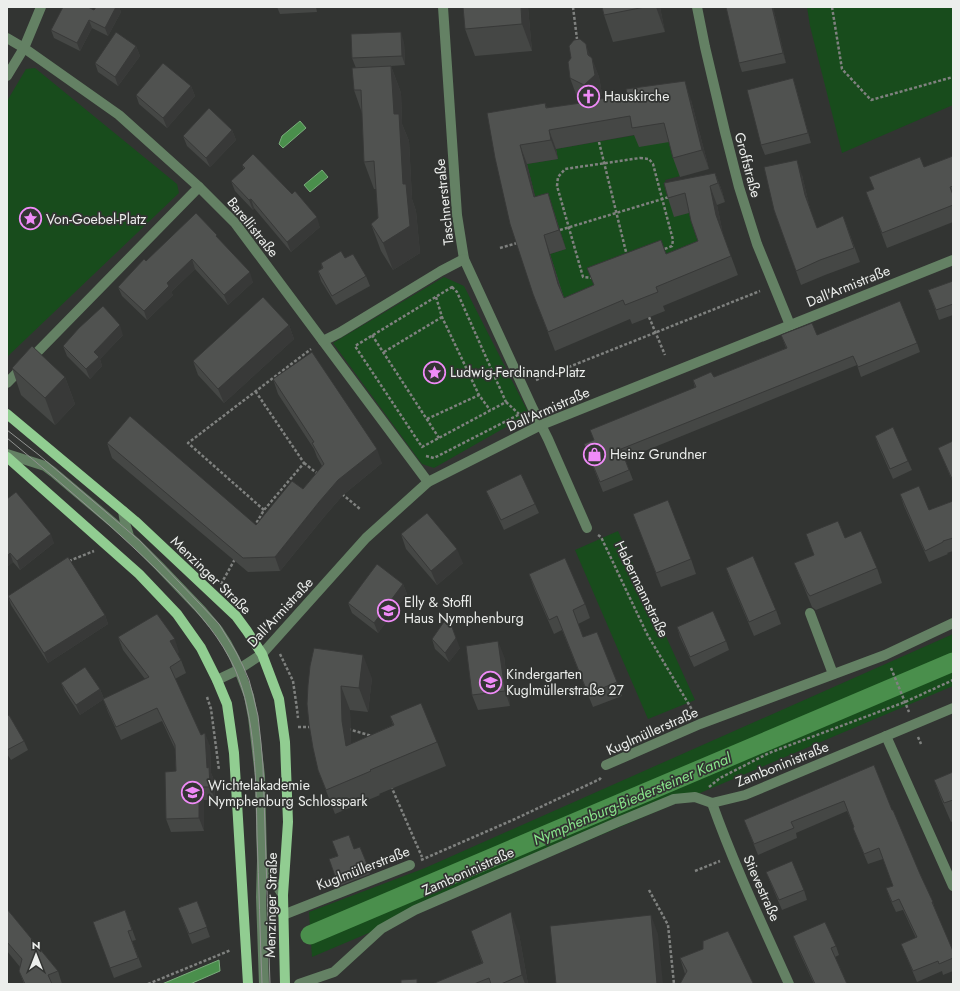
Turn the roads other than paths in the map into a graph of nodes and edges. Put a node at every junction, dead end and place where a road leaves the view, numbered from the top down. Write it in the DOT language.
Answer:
graph roads {
  1 [pos="41,7"];
  2 [pos="443,7"];
  3 [pos="697,7"];
  4 [pos="7,38"];
  5 [pos="24,48"];
  6 [pos="7,76"];
  7 [pos="199,186"];
  8 [pos="464,259"];
  9 [pos="953,260"];
  10 [pos="790,325"];
  11 [pos="324,341"];
  12 [pos="7,383"];
  13 [pos="7,414"];
  14 [pos="541,425"];
  15 [pos="7,456"];
  16 [pos="428,482"];
  17 [pos="123,511"];
  18 [pos="586,528"];
  19 [pos="130,538"];
  20 [pos="810,613"];
  21 [pos="953,623"];
  22 [pos="262,654"];
  23 [pos="239,668"];
  24 [pos="833,674"];
  25 [pos="217,680"];
  26 [pos="953,708"];
  27 [pos="886,736"];
  28 [pos="606,765"];
  29 [pos="712,803"];
  30 [pos="262,860"];
  31 [pos="410,865"];
  32 [pos="953,886"];
  33 [pos="283,895"];
  34 [pos="283,914"];
  35 [pos="248,984"];
  36 [pos="264,984"];
  37 [pos="285,984"];
  38 [pos="299,984"];
  39 [pos="789,984"];
  1 -- 5 [label="street"];
  2 -- 8 [label="street, Taschnerstraße"];
  3 -- 10 [label="street, Groffstraße"];
  4 -- 5 [label="street, Barellistraße"];
  5 -- 6 [label="street"];
  5 -- 7 [label="street, Barellistraße"];
  7 -- 11 [label="street, Barellistraße"];
  7 -- 12 [label="street"];
  8 -- 11 [label="street"];
  8 -- 14 [label="street, Taschnerstraße"];
  9 -- 10 [label="street, Dall'Armistraße"];
  10 -- 14 [label="street, Dall'Armistraße"];
  11 -- 16 [label="street, Barellistraße"];
  13 -- 17 [label="main road, Menzinger Straße"];
  14 -- 16 [label="street, Dall'Armistraße"];
  14 -- 18 [label="street"];
  15 -- 19 [label="street"];
  15 -- 25 [label="main road, Menzinger Straße"];
  16 -- 22 [label="street, Dall'Armistraße"];
  17 -- 19 [label="street"];
  17 -- 22 [label="main road, Menzinger Straße"];
  19 -- 23 [label="street"];
  20 -- 24 [label="street"];
  21 -- 24 [label="street, Kuglmüllerstraße"];
  22 -- 23 [label="street, Dall'Armistraße"];
  22 -- 33 [label="main road, Menzinger Straße"];
  23 -- 25 [label="street, Dall'Armistraße"];
  23 -- 30 [label="street"];
  24 -- 28 [label="street, Kuglmüllerstraße"];
  25 -- 35 [label="main road, Menzinger Straße"];
  26 -- 27 [label="street, Zamboninistraße"];
  27 -- 29 [label="street, Zamboninistraße"];
  27 -- 32 [label="street"];
  29 -- 38 [label="street, Zamboninistraße"];
  29 -- 39 [label="street, Stievestraße"];
  30 -- 33 [label="street"];
  30 -- 36 [label="street"];
  31 -- 34 [label="street, Kuglmüllerstraße"];
  33 -- 34 [label="main road, Menzinger Straße"];
  34 -- 37 [label="main road, Menzinger Straße"];
}
